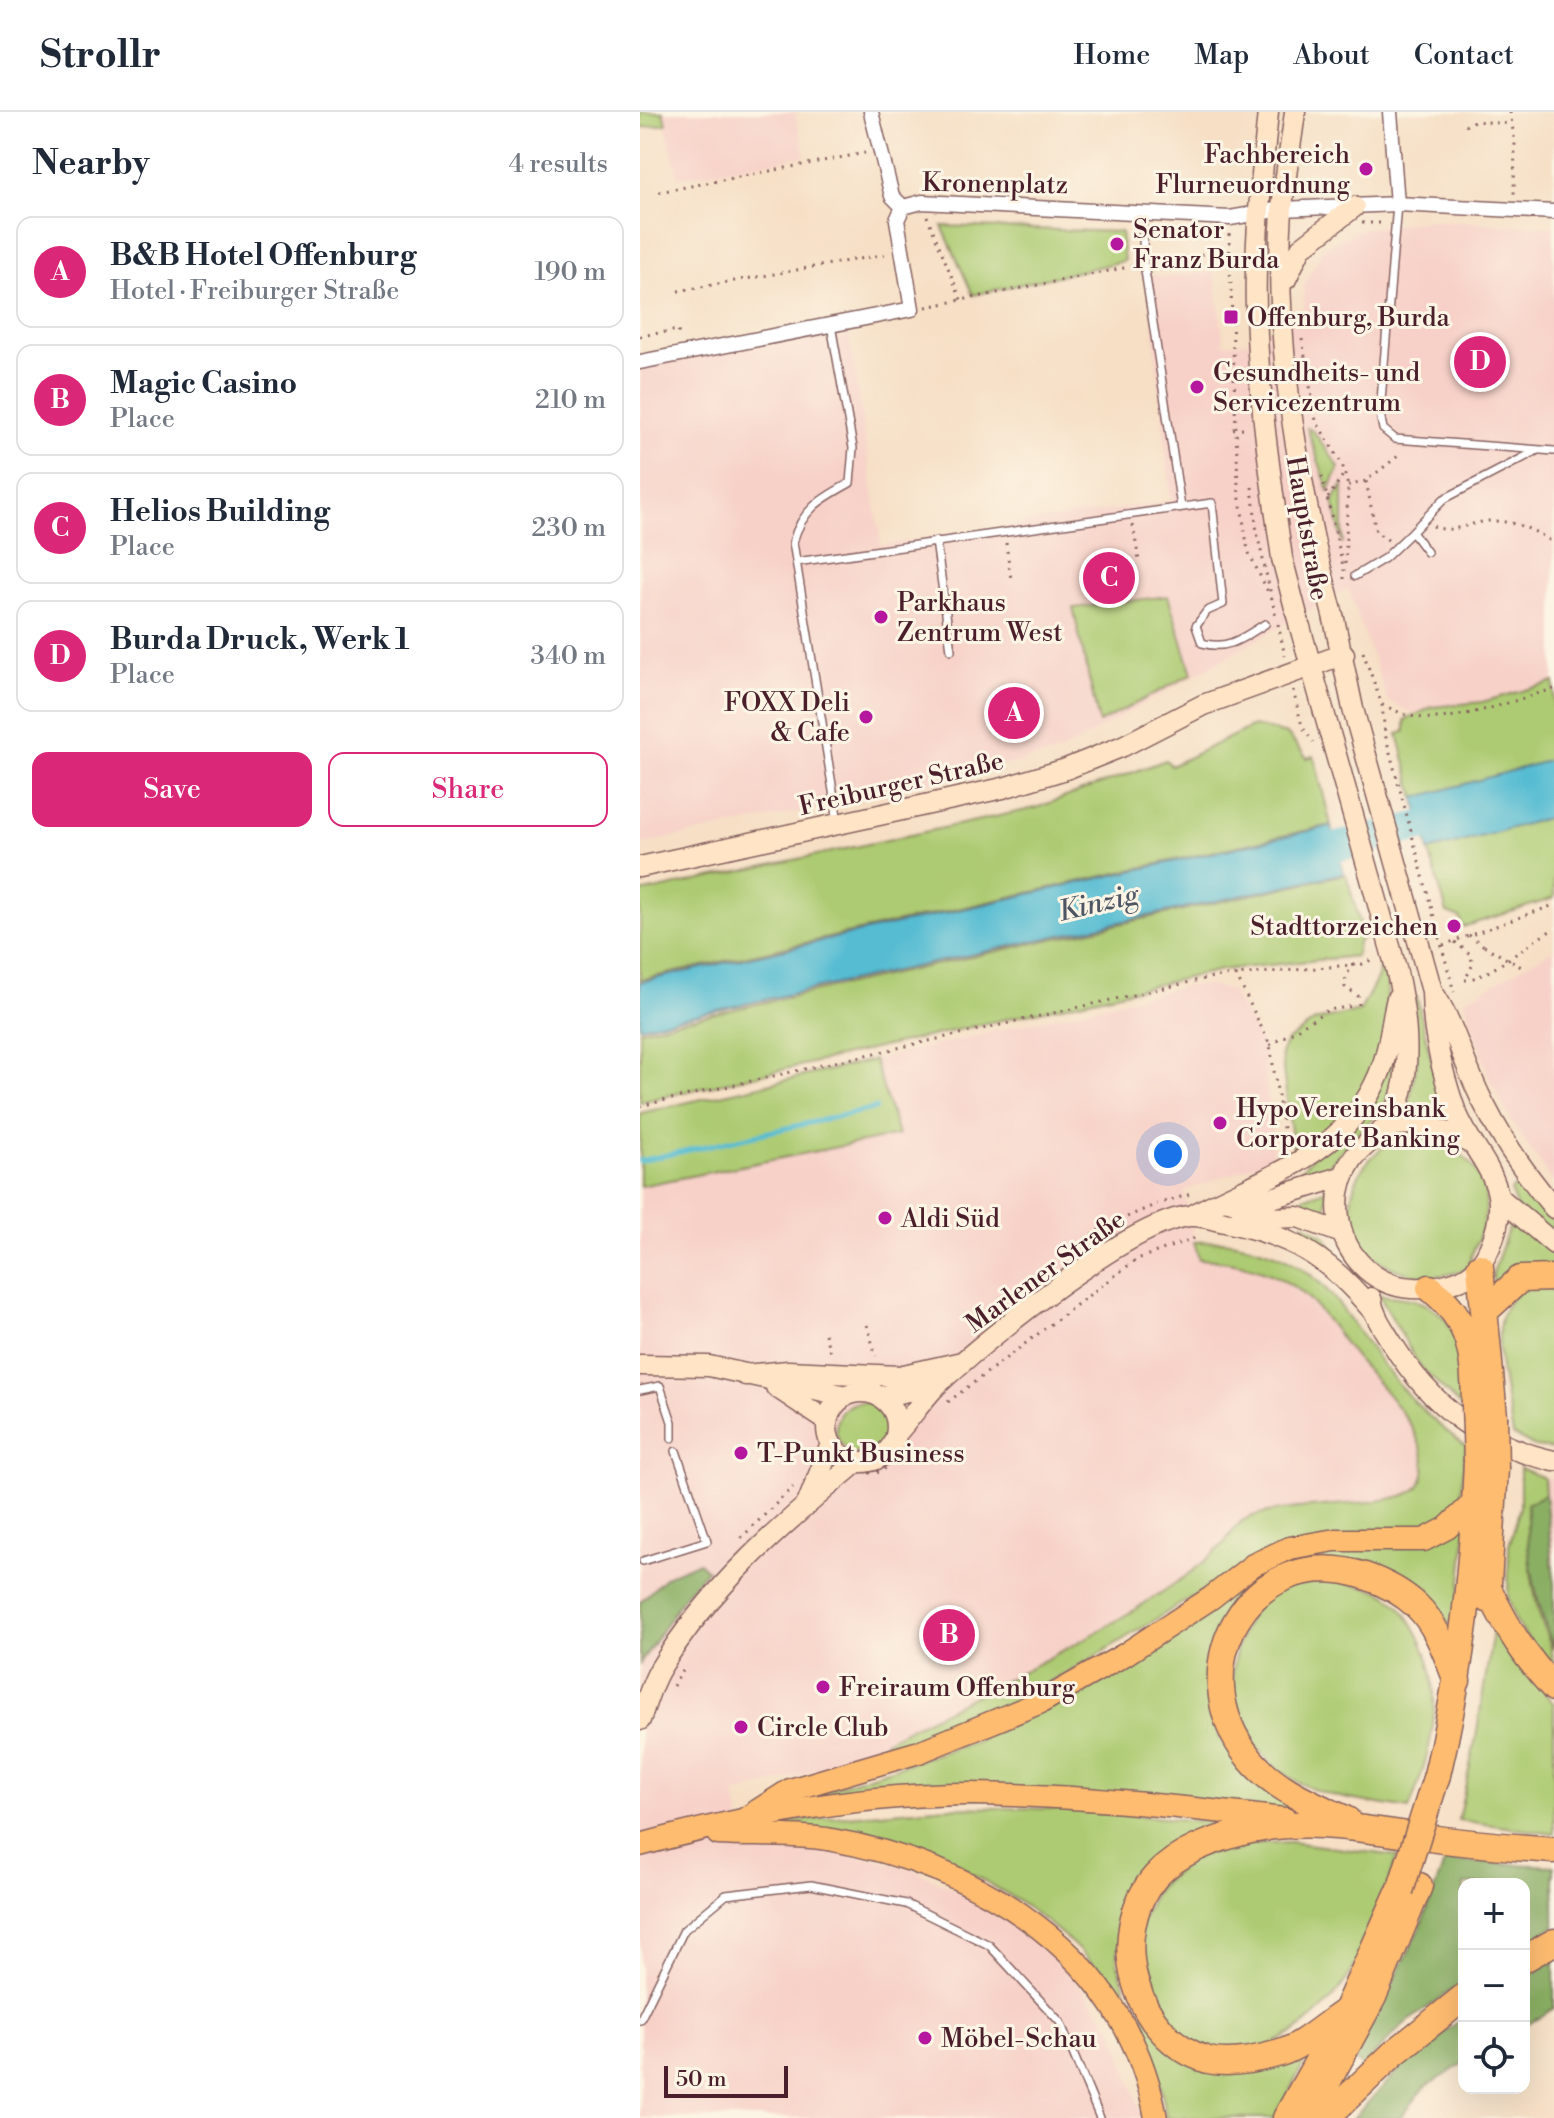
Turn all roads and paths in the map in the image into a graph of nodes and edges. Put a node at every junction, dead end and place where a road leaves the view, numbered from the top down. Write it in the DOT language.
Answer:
graph roads {
  1 [pos="871,112"];
  2 [pos="1268,112"];
  3 [pos="1295,112"];
  4 [pos="1390,112"];
  5 [pos="1510,112"];
  6 [pos="1511,124"];
  7 [pos="1465,126"];
  8 [pos="880,150"];
  9 [pos="659,192"];
  10 [pos="922,202"];
  11 [pos="1397,204"];
  12 [pos="903,207"];
  13 [pos="1354,207"];
  14 [pos="1282,209"];
  15 [pos="1514,210"];
  16 [pos="1142,212"];
  17 [pos="1554,212"];
  18 [pos="1259,215"];
  19 [pos="1230,218"];
  20 [pos="1229,250"];
  21 [pos="902,251"];
  22 [pos="1144,264"];
  23 [pos="678,291"];
  24 [pos="1280,294"];
  25 [pos="962,302"];
  26 [pos="912,309"];
  27 [pos="831,325"];
  28 [pos="1299,332"];
  29 [pos="640,336"];
  30 [pos="681,354"];
  31 [pos="640,362"];
  32 [pos="1244,428"];
  33 [pos="1233,429"];
  34 [pos="1418,440"];
  35 [pos="1538,450"];
  36 [pos="1554,451"];
  37 [pos="1345,472"];
  38 [pos="1366,481"];
  39 [pos="1348,486"];
  40 [pos="1328,498"];
  41 [pos="1181,507"];
  42 [pos="1131,513"];
  43 [pos="1425,518"];
  44 [pos="1004,531"];
  45 [pos="1412,532"];
  46 [pos="936,541"];
  47 [pos="1338,542"];
  48 [pos="1554,543"];
  49 [pos="1397,545"];
  50 [pos="1427,552"];
  51 [pos="1272,560"];
  52 [pos="1139,561"];
  53 [pos="796,562"];
  54 [pos="1355,576"];
  55 [pos="1011,579"];
  56 [pos="1272,600"];
  57 [pos="1265,624"];
  58 [pos="1352,649"];
  59 [pos="951,650"];
  60 [pos="1309,665"];
  61 [pos="1289,673"];
  62 [pos="1554,689"];
  63 [pos="1382,705"];
  64 [pos="1327,749"];
  65 [pos="838,824"];
  66 [pos="640,867"];
  67 [pos="1554,905"];
  68 [pos="1554,929"];
  69 [pos="1469,935"];
  70 [pos="1454,941"];
  71 [pos="1443,945"];
  72 [pos="1376,953"];
  73 [pos="1353,964"];
  74 [pos="1523,968"];
  75 [pos="1236,975"];
  76 [pos="1400,982"];
  77 [pos="1432,991"];
  78 [pos="1456,999"];
  79 [pos="1270,1045"];
  80 [pos="640,1106"];
  81 [pos="1386,1128"];
  82 [pos="1472,1144"];
  83 [pos="1288,1156"];
  84 [pos="1344,1176"];
  85 [pos="1500,1198"];
  86 [pos="1554,1208"];
  87 [pos="1215,1220"];
  88 [pos="1342,1233"];
  89 [pos="1554,1244"];
  90 [pos="1480,1267"];
  91 [pos="1367,1270"];
  92 [pos="1554,1278"];
  93 [pos="1430,1288"];
  94 [pos="1372,1310"];
  95 [pos="1485,1311"];
  96 [pos="867,1325"];
  97 [pos="825,1334"];
  98 [pos="966,1361"];
  99 [pos="640,1365"];
  100 [pos="832,1365"];
  101 [pos="879,1368"];
  102 [pos="754,1377"];
  103 [pos="936,1385"];
  104 [pos="640,1390"];
  105 [pos="846,1396"];
  106 [pos="880,1397"];
  107 [pos="941,1408"];
  108 [pos="1485,1411"];
  109 [pos="827,1421"];
  110 [pos="903,1436"];
  111 [pos="672,1438"];
  112 [pos="831,1444"];
  113 [pos="676,1451"];
  114 [pos="1554,1461"];
  115 [pos="1486,1465"];
  116 [pos="863,1468"];
  117 [pos="1475,1501"];
  118 [pos="808,1502"];
  119 [pos="643,1561"];
  120 [pos="1488,1588"];
  121 [pos="689,1661"];
  122 [pos="1457,1681"];
  123 [pos="673,1686"];
  124 [pos="1554,1688"];
  125 [pos="640,1720"];
  126 [pos="1446,1775"];
  127 [pos="743,1820"];
  128 [pos="1312,1823"];
  129 [pos="1364,1829"];
  130 [pos="685,1833"];
  131 [pos="640,1845"];
  132 [pos="1554,1850"];
  133 [pos="1410,1889"];
  134 [pos="1554,1942"];
  135 [pos="1530,1956"];
  136 [pos="1458,2002"];
  137 [pos="1346,2011"];
  138 [pos="640,2020"];
  139 [pos="1100,2118"];
  140 [pos="1156,2118"];
  141 [pos="1286,2118"];
  142 [pos="1308,2118"];
  143 [pos="1326,2118"];
  1 -- 8 [label="street"];
  2 -- 18 [label="main road, Hauptstraße"];
  3 -- 14 [label="main road, Hauptstraße"];
  4 -- 11 [label="street"];
  5 -- 6 [label="path"];
  6 -- 7 [label="path"];
  6 -- 15 [label="path"];
  8 -- 9 [label="path"];
  8 -- 12 [label="street"];
  10 -- 12 [label="street, Kronenplatz"];
  10 -- 16 [label="street, Kronenplatz"];
  10 -- 25 [label="path"];
  11 -- 13 [label="street, Kronenplatz"];
  11 -- 15 [label="street, Kronenplatz"];
  11 -- 34 [label="lane"];
  12 -- 21 [label="street, Kronenplatz"];
  13 -- 14 [label="street, Kronenplatz"];
  13 -- 24 [label="main road"];
  14 -- 18 [label="street, Kronenplatz"];
  14 -- 24 [label="main road, Hauptstraße"];
  15 -- 17 [label="street, Kronenplatz"];
  16 -- 19 [label="street, Kronenplatz"];
  16 -- 22 [label="lane"];
  18 -- 19 [label="street, Kronenplatz"];
  18 -- 51 [label="main road, Hauptstraße"];
  19 -- 20 [label="path"];
  20 -- 22 [label="path"];
  20 -- 33 [label="path"];
  21 -- 23 [label="path"];
  21 -- 26 [label="street, Kronenplatz"];
  22 -- 25 [label="path"];
  22 -- 41 [label="lane"];
  24 -- 58 [label="main road, Hauptstraße, bridge"];
  25 -- 26 [label="path"];
  26 -- 27 [label="street"];
  27 -- 30 [label="street"];
  27 -- 53 [label="lane"];
  28 -- 37 [label="path"];
  29 -- 30 [label="path"];
  30 -- 31 [label="street"];
  32 -- 33 [label="path"];
  33 -- 56 [label="path"];
  34 -- 35 [label="lane"];
  34 -- 38 [label="path"];
  35 -- 36 [label="lane"];
  35 -- 43 [label="lane"];
  37 -- 39 [label="path"];
  37 -- 40 [label="path"];
  38 -- 39 [label="path"];
  38 -- 49 [label="path"];
  39 -- 47 [label="path"];
  41 -- 42 [label="lane"];
  41 -- 57 [label="lane"];
  42 -- 44 [label="lane"];
  42 -- 52 [label="path"];
  43 -- 45 [label="lane"];
  43 -- 48 [label="path"];
  44 -- 46 [label="lane"];
  44 -- 55 [label="path"];
  45 -- 49 [label="lane"];
  45 -- 50 [label="lane"];
  46 -- 53 [label="lane"];
  46 -- 59 [label="lane"];
  49 -- 54 [label="lane"];
  51 -- 56 [label="path"];
  51 -- 60 [label="main road, Hauptstraße, bridge"];
  53 -- 65 [label="lane"];
  56 -- 61 [label="path"];
  58 -- 60 [label="main road, Freiburger Straße"];
  58 -- 63 [label="path"];
  58 -- 77 [label="main road, Hauptstraße"];
  60 -- 61 [label="main road, Freiburger Straße"];
  60 -- 64 [label="main road, Hauptstraße"];
  61 -- 64 [label="path"];
  61 -- 65 [label="main road, Freiburger Straße"];
  62 -- 63 [label="path"];
  63 -- 71 [label="path"];
  64 -- 76 [label="main road, Hauptstraße"];
  65 -- 66 [label="main road, Freiburger Straße"];
  67 -- 69 [label="path"];
  68 -- 70 [label="path"];
  69 -- 70 [label="path"];
  69 -- 74 [label="path, bridge"];
  70 -- 71 [label="path"];
  71 -- 78 [label="path"];
  72 -- 73 [label="path"];
  73 -- 75 [label="path"];
  73 -- 79 [label="path"];
  75 -- 79 [label="path"];
  75 -- 80 [label="path"];
  76 -- 81 [label="main road"];
  76 -- 87 [label="main road"];
  77 -- 82 [label="main road"];
  77 -- 86 [label="main road"];
  79 -- 83 [label="path"];
  81 -- 82 [label="main road"];
  81 -- 84 [label="main road"];
  82 -- 85 [label="main road"];
  84 -- 87 [label="main road, Marlener Straße"];
  84 -- 88 [label="main road"];
  85 -- 89 [label="main road"];
  85 -- 90 [label="main road"];
  87 -- 88 [label="main road, Marlener Straße"];
  87 -- 94 [label="main road, Marlener Straße"];
  87 -- 98 [label="main road, Marlener Straße"];
  87 -- 107 [label="path"];
  88 -- 91 [label="main road"];
  90 -- 93 [label="main road"];
  90 -- 95 [label="highway"];
  91 -- 93 [label="main road"];
  91 -- 94 [label="main road"];
  92 -- 95 [label="highway"];
  93 -- 108 [label="highway"];
  94 -- 114 [label="main road, Marlener Straße"];
  95 -- 108 [label="highway"];
  96 -- 101 [label="path"];
  97 -- 100 [label="path"];
  98 -- 102 [label="main road"];
  98 -- 103 [label="main road, Marlener Straße"];
  99 -- 102 [label="main road"];
  102 -- 105 [label="main road"];
  102 -- 109 [label="main road"];
  103 -- 106 [label="main road, Marlener Straße"];
  103 -- 110 [label="main road, Marlener Straße"];
  104 -- 111 [label="lane"];
  105 -- 106 [label="main road"];
  105 -- 109 [label="main road"];
  106 -- 110 [label="main road"];
  108 -- 115 [label="highway, bridge"];
  109 -- 112 [label="main road"];
  110 -- 116 [label="main road"];
  110 -- 116 [label="path"];
  112 -- 116 [label="main road"];
  112 -- 118 [label="main road"];
  113 -- 119 [label="lane"];
  115 -- 117 [label="highway"];
  115 -- 120 [label="highway"];
  116 -- 118 [label="main road"];
  117 -- 122 [label="highway"];
  117 -- 127 [label="main road"];
  118 -- 125 [label="main road"];
  120 -- 124 [label="highway"];
  120 -- 126 [label="highway"];
  121 -- 123 [label="path"];
  122 -- 126 [label="highway"];
  122 -- 129 [label="highway"];
  126 -- 133 [label="highway"];
  127 -- 128 [label="main road"];
  127 -- 130 [label="main road"];
  128 -- 129 [label="highway"];
  128 -- 137 [label="highway"];
  129 -- 132 [label="highway"];
  130 -- 131 [label="main road"];
  130 -- 140 [label="main road"];
  133 -- 137 [label="highway"];
  133 -- 142 [label="highway"];
  134 -- 135 [label="highway"];
  136 -- 143 [label="highway"];
  137 -- 141 [label="highway"];
  138 -- 139 [label="lane"];
}
